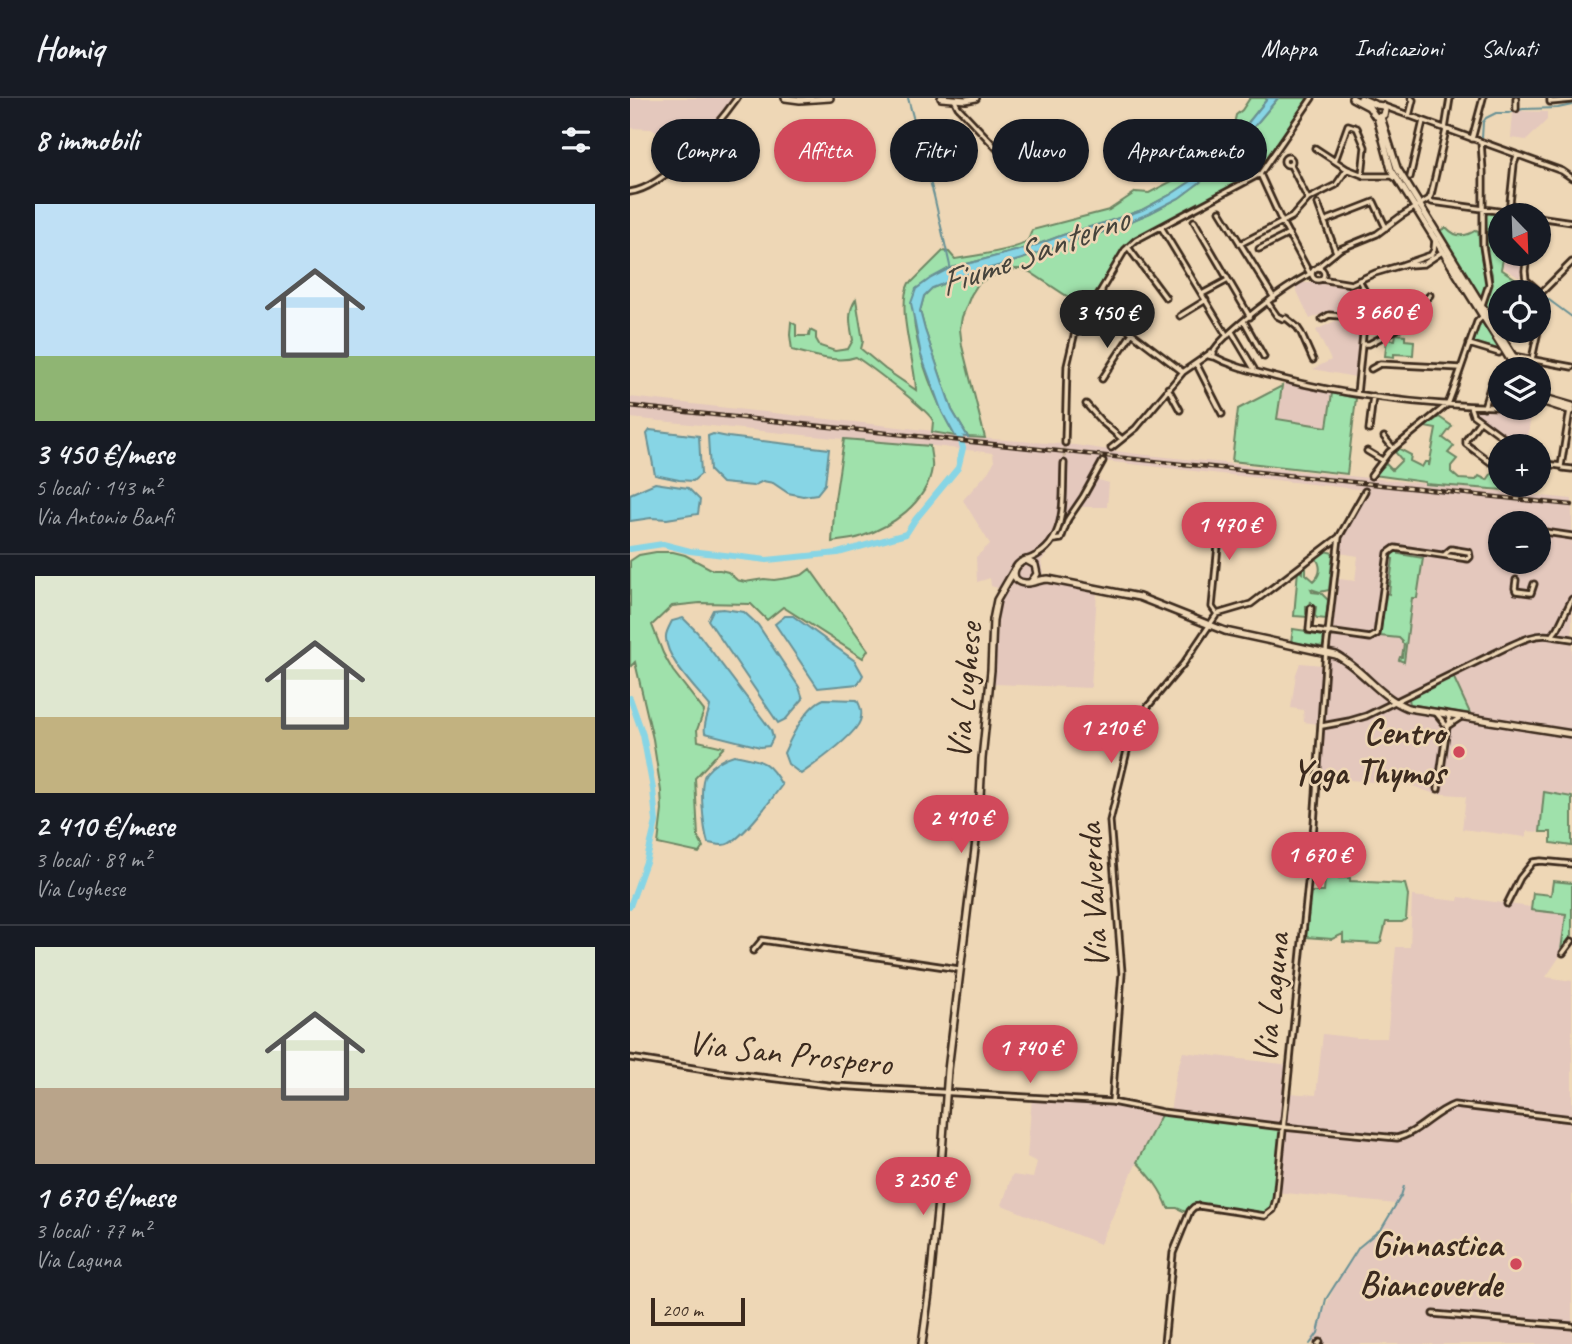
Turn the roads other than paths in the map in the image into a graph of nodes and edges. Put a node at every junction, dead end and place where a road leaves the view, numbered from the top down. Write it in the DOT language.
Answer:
graph roads {
  1 [pos="737,98"];
  2 [pos="785,98"];
  3 [pos="830,98"];
  4 [pos="941,98"];
  5 [pos="976,98"];
  6 [pos="1312,98"];
  7 [pos="1357,98"];
  8 [pos="1412,98"];
  9 [pos="1450,98"];
  10 [pos="1483,98"];
  11 [pos="1516,98"];
  12 [pos="1550,98"];
  13 [pos="954,99"];
  14 [pos="1572,100"];
  15 [pos="1379,105"];
  16 [pos="1516,109"];
  17 [pos="1397,111"];
  18 [pos="1379,115"];
  19 [pos="1409,116"];
  20 [pos="1423,121"];
  21 [pos="1446,129"];
  22 [pos="1472,139"];
  23 [pos="1480,142"];
  24 [pos="992,143"];
  25 [pos="1315,148"];
  26 [pos="1517,156"];
  27 [pos="1335,161"];
  28 [pos="1267,164"];
  29 [pos="1290,164"];
  30 [pos="1347,169"];
  31 [pos="1394,169"];
  32 [pos="1562,171"];
  33 [pos="1572,172"];
  34 [pos="1362,175"];
  35 [pos="1376,176"];
  36 [pos="1384,176"];
  37 [pos="1410,177"];
  38 [pos="1572,178"];
  39 [pos="1399,181"];
  40 [pos="1245,182"];
  41 [pos="1264,182"];
  42 [pos="630,192"];
  43 [pos="1308,199"];
  44 [pos="1429,199"];
  45 [pos="1510,203"];
  46 [pos="1318,204"];
  47 [pos="1418,206"];
  48 [pos="1482,209"];
  49 [pos="1488,210"];
  50 [pos="1220,211"];
  51 [pos="1551,219"];
  52 [pos="1194,221"];
  53 [pos="1325,221"];
  54 [pos="1282,222"];
  55 [pos="1572,222"];
  56 [pos="1161,226"];
  57 [pos="1386,228"];
  58 [pos="1289,234"];
  59 [pos="1435,237"];
  60 [pos="1240,244"];
  61 [pos="1128,247"];
  62 [pos="1259,249"];
  63 [pos="1336,252"];
  64 [pos="1444,252"];
  65 [pos="1325,260"];
  66 [pos="1572,262"];
  67 [pos="1402,265"];
  68 [pos="1312,272"];
  69 [pos="1323,275"];
  70 [pos="1313,279"];
  71 [pos="1228,280"];
  72 [pos="1300,280"];
  73 [pos="1359,281"];
  74 [pos="1551,283"];
  75 [pos="1102,288"];
  76 [pos="1202,295"];
  77 [pos="1367,295"];
  78 [pos="1430,295"];
  79 [pos="1166,298"];
  80 [pos="1274,298"];
  81 [pos="1206,300"];
  82 [pos="1094,302"];
  83 [pos="1268,303"];
  84 [pos="1482,305"];
  85 [pos="1105,310"];
  86 [pos="1086,315"];
  87 [pos="1483,316"];
  88 [pos="1180,317"];
  89 [pos="1250,317"];
  90 [pos="1364,318"];
  91 [pos="1322,319"];
  92 [pos="1244,321"];
  93 [pos="1401,327"];
  94 [pos="1233,332"];
  95 [pos="1132,333"];
  96 [pos="1227,336"];
  97 [pos="1362,344"];
  98 [pos="1469,344"];
  99 [pos="1499,353"];
  100 [pos="1211,355"];
  101 [pos="1513,356"];
  102 [pos="1264,357"];
  103 [pos="1511,357"];
  104 [pos="1519,357"];
  105 [pos="1313,360"];
  106 [pos="1551,362"];
  107 [pos="1196,363"];
  108 [pos="1572,366"];
  109 [pos="1461,368"];
  110 [pos="1254,369"];
  111 [pos="1371,369"];
  112 [pos="1183,372"];
  113 [pos="1102,379"];
  114 [pos="1168,388"];
  115 [pos="1357,394"];
  116 [pos="1373,396"];
  117 [pos="1488,396"];
  118 [pos="1551,399"];
  119 [pos="1551,403"];
  120 [pos="1086,404"];
  121 [pos="1448,404"];
  122 [pos="1470,406"];
  123 [pos="1485,407"];
  124 [pos="1571,409"];
  125 [pos="1180,410"];
  126 [pos="1222,414"];
  127 [pos="1480,421"];
  128 [pos="1369,430"];
  129 [pos="1498,434"];
  130 [pos="1384,437"];
  131 [pos="1122,439"];
  132 [pos="1065,443"];
  133 [pos="1111,448"];
  134 [pos="1393,448"];
  135 [pos="1367,451"];
  136 [pos="1382,460"];
  137 [pos="1488,460"];
  138 [pos="1103,461"];
  139 [pos="1064,463"];
  140 [pos="1551,465"];
  141 [pos="1563,468"];
  142 [pos="1572,469"];
  143 [pos="1371,475"];
  144 [pos="1365,491"];
  145 [pos="1221,515"];
  146 [pos="1551,533"];
  147 [pos="1572,536"];
  148 [pos="1339,537"];
  149 [pos="1054,540"];
  150 [pos="1445,553"];
  151 [pos="1039,555"];
  152 [pos="1026,560"];
  153 [pos="1015,569"];
  154 [pos="1037,569"];
  155 [pos="1048,579"];
  156 [pos="1516,580"];
  157 [pos="1031,582"];
  158 [pos="1023,583"];
  159 [pos="1534,583"];
  160 [pos="1005,587"];
  161 [pos="1572,599"];
  162 [pos="1311,608"];
  163 [pos="1217,614"];
  164 [pos="1210,625"];
  165 [pos="1328,632"];
  166 [pos="1552,636"];
  167 [pos="1572,639"];
  168 [pos="1326,651"];
  169 [pos="1411,694"];
  170 [pos="1395,702"];
  171 [pos="1408,708"];
  172 [pos="1436,713"];
  173 [pos="1448,715"];
  174 [pos="1461,717"];
  175 [pos="1447,725"];
  176 [pos="1321,726"];
  177 [pos="1572,734"];
  178 [pos="1438,789"];
  179 [pos="1572,864"];
  180 [pos="1507,904"];
  181 [pos="1572,941"];
  182 [pos="753,951"];
  183 [pos="1563,953"];
  184 [pos="961,970"];
  185 [pos="630,1058"];
  186 [pos="946,1092"];
  187 [pos="1112,1102"];
  188 [pos="1572,1119"];
  189 [pos="1283,1127"];
  190 [pos="1433,1314"];
  191 [pos="1572,1326"];
  192 [pos="922,1344"];
  193 [pos="1164,1344"];
  1 -- 42 [label="street"];
  2 -- 3 [label="main road"];
  4 -- 13 [label="main road"];
  5 -- 13 [label="main road"];
  6 -- 28 [label="street"];
  7 -- 15 [label="main road"];
  7 -- 18 [label="main road"];
  8 -- 19 [label="street"];
  9 -- 21 [label="street"];
  10 -- 22 [label="street"];
  11 -- 16 [label="street"];
  12 -- 14 [label="street"];
  13 -- 24 [label="street"];
  15 -- 17 [label="street"];
  15 -- 18 [label="main road"];
  15 -- 18 [label="main road"];
  17 -- 18 [label="street"];
  17 -- 19 [label="street"];
  18 -- 31 [label="main road"];
  19 -- 20 [label="street"];
  20 -- 21 [label="street"];
  20 -- 37 [label="street"];
  21 -- 22 [label="street"];
  21 -- 44 [label="street"];
  22 -- 23 [label="street"];
  23 -- 26 [label="street"];
  23 -- 48 [label="street"];
  25 -- 27 [label="street"];
  26 -- 32 [label="street"];
  26 -- 45 [label="street"];
  27 -- 30 [label="street"];
  27 -- 34 [label="street"];
  29 -- 43 [label="street"];
  30 -- 34 [label="street"];
  30 -- 43 [label="street"];
  31 -- 35 [label="street"];
  31 -- 36 [label="street"];
  31 -- 39 [label="main road"];
  31 -- 47 [label="main road"];
  32 -- 33 [label="street"];
  32 -- 38 [label="street"];
  33 -- 38 [label="street"];
  34 -- 35 [label="street"];
  35 -- 36 [label="street"];
  36 -- 39 [label="street"];
  39 -- 47 [label="main road"];
  40 -- 56 [label="street"];
  41 -- 54 [label="street"];
  43 -- 54 [label="street"];
  44 -- 47 [label="street"];
  44 -- 48 [label="street"];
  46 -- 53 [label="street"];
  47 -- 57 [label="street"];
  47 -- 59 [label="main road"];
  47 -- 64 [label="main road"];
  48 -- 49 [label="street"];
  48 -- 84 [label="street"];
  50 -- 60 [label="street"];
  51 -- 55 [label="street"];
  52 -- 71 [label="street"];
  53 -- 57 [label="street"];
  53 -- 63 [label="street"];
  54 -- 58 [label="street"];
  54 -- 60 [label="street"];
  56 -- 61 [label="street"];
  56 -- 76 [label="street"];
  57 -- 63 [label="street"];
  58 -- 62 [label="street"];
  58 -- 68 [label="street"];
  59 -- 64 [label="main road"];
  59 -- 67 [label="street"];
  60 -- 80 [label="street"];
  61 -- 75 [label="street"];
  61 -- 79 [label="street"];
  63 -- 65 [label="street"];
  64 -- 67 [label="street"];
  64 -- 84 [label="main road"];
  64 -- 87 [label="main road"];
  65 -- 68 [label="street"];
  65 -- 69 [label="street"];
  66 -- 74 [label="street"];
  67 -- 73 [label="street"];
  68 -- 69 [label="street"];
  68 -- 70 [label="street"];
  68 -- 72 [label="street"];
  69 -- 70 [label="street"];
  69 -- 73 [label="street"];
  70 -- 72 [label="street"];
  71 -- 76 [label="street"];
  71 -- 89 [label="street"];
  72 -- 80 [label="street"];
  73 -- 77 [label="street"];
  75 -- 82 [label="street"];
  75 -- 85 [label="street"];
  76 -- 81 [label="street"];
  77 -- 78 [label="street"];
  77 -- 90 [label="street"];
  80 -- 83 [label="street"];
  81 -- 88 [label="street"];
  81 -- 96 [label="street"];
  82 -- 85 [label="street"];
  82 -- 86 [label="street"];
  83 -- 89 [label="street"];
  83 -- 105 [label="street"];
  84 -- 101 [label="main road"];
  85 -- 86 [label="street"];
  85 -- 95 [label="street"];
  86 -- 132 [label="street"];
  87 -- 98 [label="street"];
  87 -- 103 [label="main road"];
  89 -- 92 [label="street"];
  90 -- 91 [label="street"];
  90 -- 97 [label="street"];
  92 -- 94 [label="street"];
  92 -- 102 [label="street"];
  93 -- 97 [label="street"];
  94 -- 96 [label="street"];
  94 -- 110 [label="street"];
  95 -- 112 [label="street"];
  95 -- 113 [label="street"];
  96 -- 100 [label="street"];
  97 -- 115 [label="street"];
  98 -- 99 [label="street"];
  98 -- 109 [label="street"];
  100 -- 107 [label="street"];
  100 -- 115 [label="street"];
  101 -- 104 [label="street"];
  106 -- 108 [label="street"];
  107 -- 112 [label="street"];
  107 -- 126 [label="street"];
  109 -- 111 [label="street"];
  109 -- 121 [label="street"];
  112 -- 114 [label="street"];
  114 -- 125 [label="street"];
  114 -- 131 [label="street"];
  115 -- 116 [label="street"];
  116 -- 121 [label="street"];
  116 -- 128 [label="street"];
  117 -- 123 [label="street"];
  118 -- 124 [label="main road"];
  119 -- 124 [label="main road"];
  120 -- 131 [label="street"];
  121 -- 122 [label="street"];
  121 -- 134 [label="street"];
  122 -- 123 [label="street"];
  122 -- 127 [label="street"];
  124 -- 140 [label="street"];
  127 -- 129 [label="street"];
  127 -- 137 [label="street"];
  130 -- 134 [label="street"];
  131 -- 133 [label="street"];
  134 -- 136 [label="street"];
  135 -- 136 [label="street"];
  136 -- 143 [label="street"];
  138 -- 149 [label="street"];
  139 -- 149 [label="street"];
  141 -- 142 [label="street"];
  144 -- 148 [label="street, Via Laguna"];
  145 -- 163 [label="street"];
  146 -- 147 [label="street"];
  148 -- 163 [label="street"];
  148 -- 165 [label="street, Via Laguna"];
  149 -- 151 [label="street"];
  150 -- 150 [label="street"];
  150 -- 165 [label="street"];
  151 -- 152 [label="street"];
  151 -- 154 [label="street"];
  152 -- 153 [label="main road, Via Lughese"];
  152 -- 154 [label="main road"];
  153 -- 158 [label="main road, Via Lughese"];
  153 -- 160 [label="main road, Via Lughese"];
  154 -- 155 [label="main road"];
  154 -- 157 [label="main road"];
  155 -- 157 [label="main road, Via Lughese"];
  155 -- 164 [label="main road"];
  156 -- 159 [label="street"];
  157 -- 158 [label="main road, Via Lughese"];
  158 -- 160 [label="main road, Via Lughese"];
  160 -- 184 [label="main road, Via Lughese"];
  161 -- 166 [label="street"];
  162 -- 165 [label="street"];
  163 -- 164 [label="street, Via Valverda"];
  164 -- 168 [label="main road"];
  164 -- 187 [label="street, Via Valverda"];
  165 -- 168 [label="street, Via Laguna"];
  166 -- 167 [label="street"];
  166 -- 169 [label="street"];
  168 -- 170 [label="main road"];
  168 -- 176 [label="street, Via Laguna"];
  169 -- 170 [label="street"];
  169 -- 171 [label="street"];
  170 -- 171 [label="main road"];
  170 -- 176 [label="street"];
  171 -- 172 [label="main road"];
  172 -- 173 [label="main road"];
  172 -- 175 [label="street"];
  173 -- 174 [label="main road"];
  173 -- 175 [label="street"];
  174 -- 175 [label="street"];
  174 -- 177 [label="main road"];
  175 -- 178 [label="street"];
  176 -- 189 [label="street, Via Laguna"];
  179 -- 180 [label="street"];
  181 -- 183 [label="street"];
  182 -- 184 [label="street"];
  184 -- 186 [label="main road, Via Lughese"];
  185 -- 186 [label="street, Via San Prospero"];
  186 -- 187 [label="street"];
  186 -- 192 [label="main road, Via Lughese"];
  187 -- 189 [label="street"];
  188 -- 189 [label="street"];
  189 -- 193 [label="street, Via Laguna"];
  190 -- 191 [label="street"];
}
